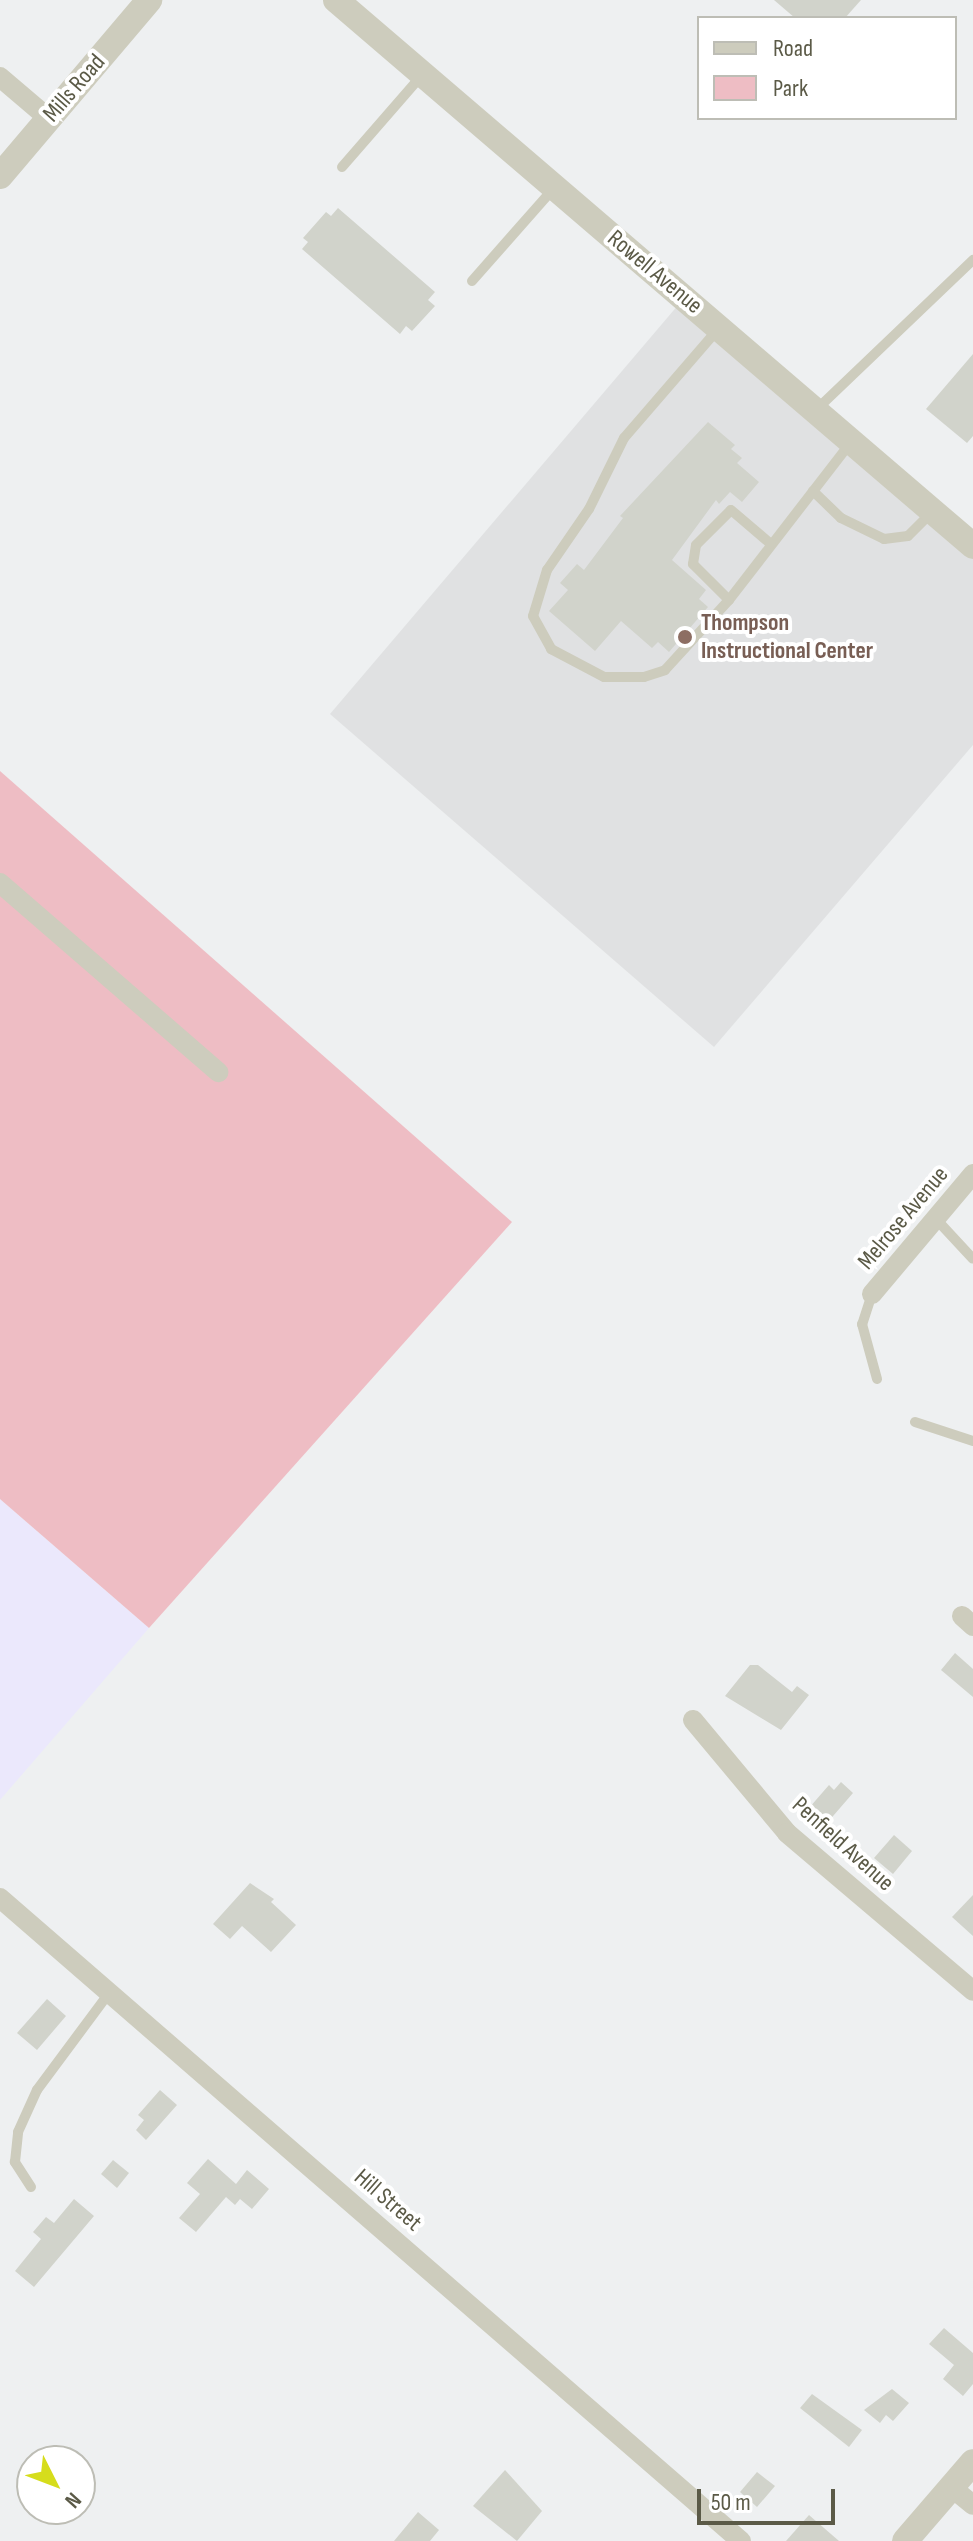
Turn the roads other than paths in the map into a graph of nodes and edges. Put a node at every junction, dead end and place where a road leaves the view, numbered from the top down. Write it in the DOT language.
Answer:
graph roads {
  1 [pos="149,0"];
  2 [pos="336,0"];
  3 [pos="422,74"];
  4 [pos="0,77"];
  5 [pos="48,118"];
  6 [pos="342,167"];
  7 [pos="0,176"];
  8 [pos="554,188"];
  9 [pos="973,260"];
  10 [pos="472,281"];
  11 [pos="720,326"];
  12 [pos="815,410"];
  13 [pos="852,441"];
  14 [pos="813,491"];
  15 [pos="933,511"];
  16 [pos="771,544"];
  17 [pos="973,546"];
  18 [pos="729,600"];
  19 [pos="0,883"];
  20 [pos="218,1072"];
  21 [pos="973,1174"];
  22 [pos="936,1219"];
  23 [pos="973,1259"];
  24 [pos="872,1294"];
  25 [pos="877,1379"];
  26 [pos="915,1422"];
  27 [pos="973,1441"];
  28 [pos="693,1720"];
  29 [pos="0,1898"];
  30 [pos="973,1991"];
  31 [pos="109,1993"];
  32 [pos="31,2187"];
  33 [pos="973,2462"];
  34 [pos="951,2487"];
  35 [pos="973,2505"];
  36 [pos="741,2541"];
  37 [pos="905,2541"];
  1 -- 5 [label="street, Mills Road"];
  2 -- 3 [label="street, Rowell Avenue"];
  3 -- 6 [label="lane"];
  3 -- 8 [label="street, Rowell Avenue"];
  4 -- 5 [label="street"];
  5 -- 7 [label="street, Mills Road"];
  8 -- 10 [label="lane"];
  8 -- 11 [label="street, Rowell Avenue"];
  9 -- 12 [label="lane"];
  11 -- 12 [label="street, Rowell Avenue"];
  11 -- 18 [label="lane"];
  12 -- 13 [label="street, Rowell Avenue"];
  13 -- 14 [label="lane"];
  13 -- 15 [label="street, Rowell Avenue"];
  14 -- 15 [label="lane"];
  14 -- 16 [label="lane"];
  15 -- 17 [label="street, Rowell Avenue"];
  16 -- 18 [label="lane"];
  16 -- 18 [label="lane"];
  19 -- 20 [label="street"];
  21 -- 22 [label="street, Melrose Avenue"];
  22 -- 23 [label="lane"];
  22 -- 24 [label="street, Melrose Avenue"];
  24 -- 25 [label="lane"];
  26 -- 27 [label="lane"];
  28 -- 30 [label="street, Penfield Avenue"];
  29 -- 31 [label="street, Hill Street"];
  31 -- 32 [label="lane"];
  31 -- 36 [label="street, Hill Street"];
  33 -- 34 [label="street"];
  34 -- 35 [label="street"];
  34 -- 37 [label="street"];
}
